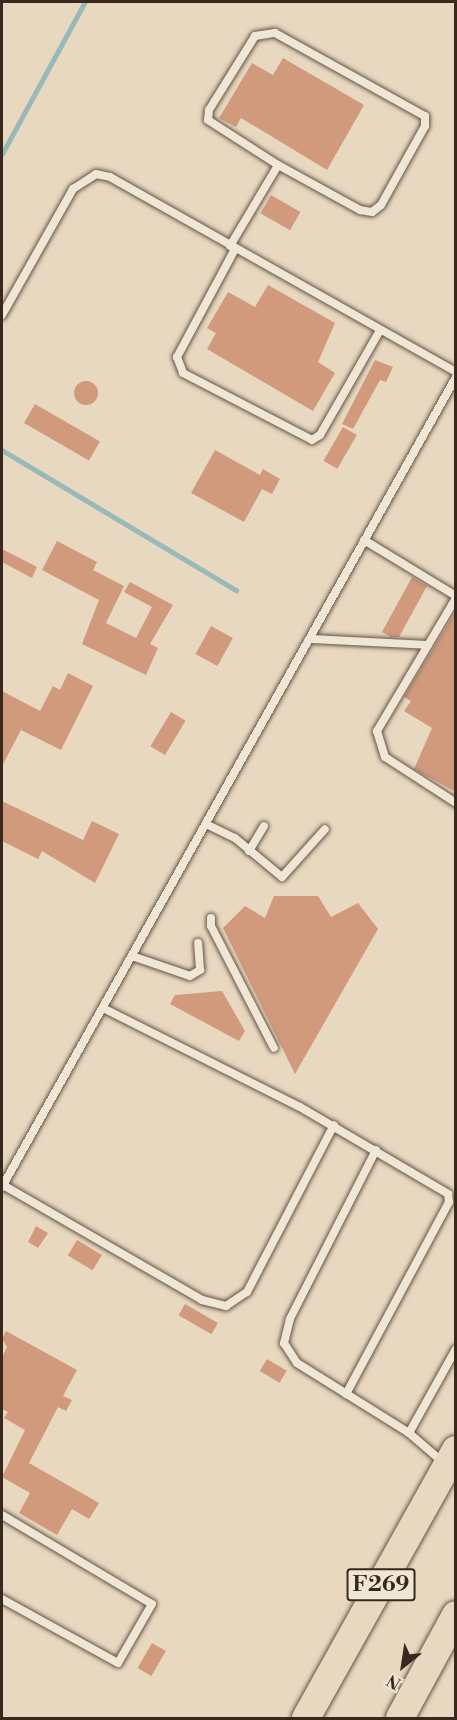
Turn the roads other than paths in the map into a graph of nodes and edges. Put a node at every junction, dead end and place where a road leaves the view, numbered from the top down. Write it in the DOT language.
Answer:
graph roads {
  1 [pos="278,165"];
  2 [pos="233,248"];
  3 [pos="2,315"];
  4 [pos="380,332"];
  5 [pos="456,375"];
  6 [pos="364,540"];
  7 [pos="456,597"];
  8 [pos="311,639"];
  9 [pos="428,645"];
  10 [pos="456,803"];
  11 [pos="206,824"];
  12 [pos="264,826"];
  13 [pos="325,829"];
  14 [pos="249,851"];
  15 [pos="212,918"];
  16 [pos="198,943"];
  17 [pos="132,956"];
  18 [pos="103,1008"];
  19 [pos="274,1048"];
  20 [pos="334,1125"];
  21 [pos="376,1150"];
  22 [pos="2,1184"];
  23 [pos="456,1349"];
  24 [pos="346,1394"];
  25 [pos="409,1433"];
  26 [pos="451,1458"];
  27 [pos="2,1515"];
  28 [pos="2,1599"];
  29 [pos="456,1615"];
  30 [pos="306,1719"];
  31 [pos="400,1719"];
  1 -- 1 [label="lane"];
  1 -- 2 [label="lane"];
  2 -- 3 [label="lane"];
  2 -- 4 [label="lane"];
  2 -- 4 [label="lane"];
  4 -- 5 [label="lane"];
  5 -- 6 [label="lane"];
  6 -- 7 [label="lane"];
  6 -- 8 [label="lane"];
  7 -- 9 [label="lane"];
  8 -- 9 [label="lane"];
  8 -- 11 [label="lane"];
  9 -- 10 [label="lane"];
  11 -- 14 [label="lane"];
  11 -- 17 [label="lane"];
  12 -- 14 [label="lane"];
  13 -- 14 [label="lane"];
  15 -- 19 [label="lane"];
  16 -- 17 [label="lane"];
  17 -- 18 [label="lane"];
  18 -- 20 [label="lane"];
  18 -- 22 [label="lane"];
  20 -- 21 [label="lane"];
  20 -- 22 [label="lane"];
  21 -- 24 [label="lane"];
  21 -- 24 [label="lane"];
  23 -- 25 [label="lane"];
  24 -- 25 [label="lane"];
  25 -- 26 [label="lane"];
  26 -- 30 [label="highway, F269"];
  27 -- 28 [label="lane"];
  29 -- 31 [label="highway"];
}
